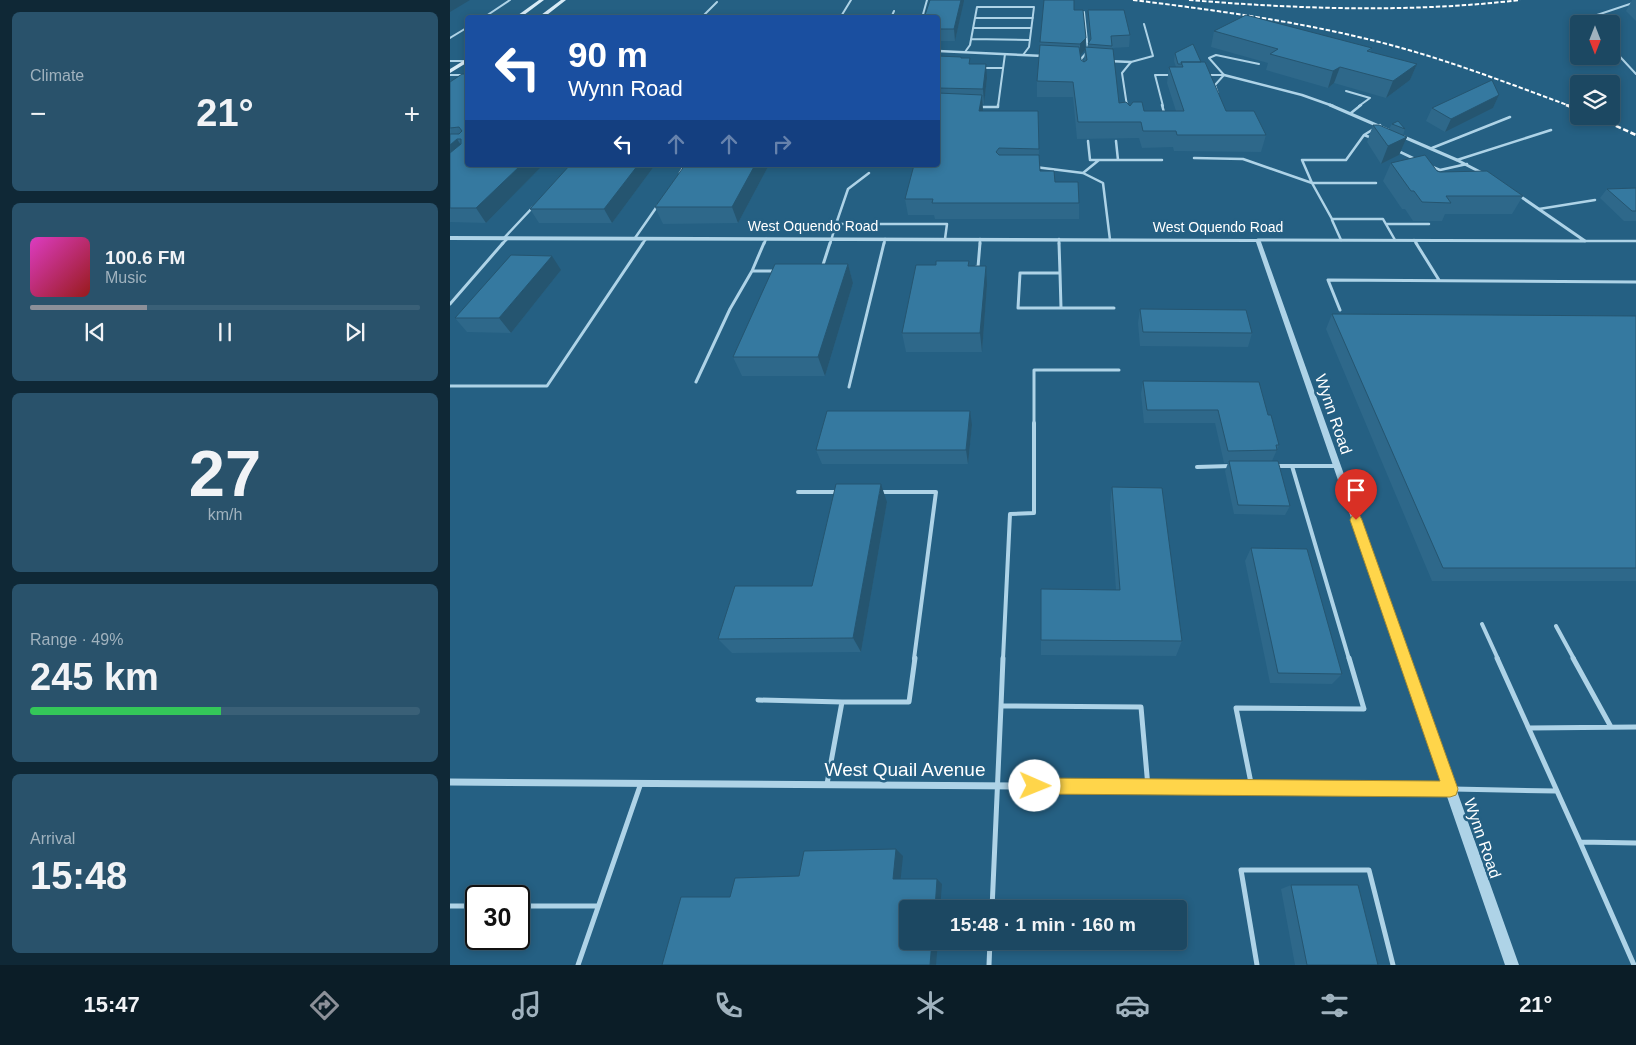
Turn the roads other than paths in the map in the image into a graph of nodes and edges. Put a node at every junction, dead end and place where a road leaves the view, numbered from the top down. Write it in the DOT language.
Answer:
graph roads {
  1 [pos="510,0"];
  2 [pos="542,0"];
  3 [pos="564,0"];
  4 [pos="851,0"];
  5 [pos="927,0"];
  6 [pos="717,2"];
  7 [pos="1636,2"];
  8 [pos="894,11"];
  9 [pos="1084,12"];
  10 [pos="487,15"];
  11 [pos="520,15"];
  12 [pos="543,15"];
  13 [pos="704,15"];
  14 [pos="842,15"];
  15 [pos="892,15"];
  16 [pos="923,15"];
  17 [pos="1597,15"];
  18 [pos="975,18"];
  19 [pos="1032,18"];
  20 [pos="1144,24"];
  21 [pos="973,28"];
  22 [pos="1031,28"];
  23 [pos="465,29"];
  24 [pos="450,38"];
  25 [pos="971,39"];
  26 [pos="1030,40"];
  27 [pos="940,51"];
  28 [pos="965,52"];
  29 [pos="1005,54"];
  30 [pos="1023,55"];
  31 [pos="1052,57"];
  32 [pos="1620,57"];
  33 [pos="1072,58"];
  34 [pos="1081,59"];
  35 [pos="465,60"];
  36 [pos="1091,60"];
  37 [pos="1101,60"];
  38 [pos="450,61"];
  39 [pos="465,61"];
  40 [pos="1130,62"];
  41 [pos="1259,64"];
  42 [pos="974,68"];
  43 [pos="1002,68"];
  44 [pos="1082,70"];
  45 [pos="450,71"];
  46 [pos="1636,74"];
  47 [pos="450,75"];
  48 [pos="465,75"];
  49 [pos="1174,75"];
  50 [pos="1204,75"];
  51 [pos="1224,75"];
  52 [pos="1346,92"];
  53 [pos="1221,101"];
  54 [pos="972,106"];
  55 [pos="1127,110"];
  56 [pos="1351,113"];
  57 [pos="1165,116"];
  58 [pos="1510,117"];
  59 [pos="1380,125"];
  60 [pos="1552,130"];
  61 [pos="1364,135"];
  62 [pos="1373,139"];
  63 [pos="1116,141"];
  64 [pos="1088,142"];
  65 [pos="1390,147"];
  66 [pos="1432,148"];
  67 [pos="1194,158"];
  68 [pos="1099,160"];
  69 [pos="1118,160"];
  70 [pos="1162,160"];
  71 [pos="1457,160"];
  72 [pos="1466,164"];
  73 [pos="684,167"];
  74 [pos="1034,167"];
  75 [pos="1479,171"];
  76 [pos="680,173"];
  77 [pos="869,173"];
  78 [pos="1083,173"];
  79 [pos="1471,173"];
  80 [pos="1486,176"];
  81 [pos="1312,183"];
  82 [pos="1376,183"];
  83 [pos="1516,194"];
  84 [pos="539,200"];
  85 [pos="1595,200"];
  86 [pos="658,205"];
  87 [pos="1539,209"];
  88 [pos="1332,219"];
  89 [pos="836,224"];
  90 [pos="1386,224"];
  91 [pos="1430,224"];
  92 [pos="450,238"];
  93 [pos="506,238"];
  94 [pos="635,238"];
  95 [pos="646,238"];
  96 [pos="766,239"];
  97 [pos="831,239"];
  98 [pos="885,239"];
  99 [pos="945,239"];
  100 [pos="980,239"];
  101 [pos="1059,240"];
  102 [pos="1110,240"];
  103 [pos="1258,240"];
  104 [pos="1341,240"];
  105 [pos="1396,240"];
  106 [pos="1414,240"];
  107 [pos="1585,241"];
  108 [pos="1636,241"];
  109 [pos="968,267"];
  110 [pos="752,271"];
  111 [pos="784,272"];
  112 [pos="821,273"];
  113 [pos="1060,273"];
  114 [pos="1439,280"];
  115 [pos="1636,282"];
  116 [pos="450,304"];
  117 [pos="1061,308"];
  118 [pos="1114,308"];
  119 [pos="1340,310"];
  120 [pos="1119,370"];
  121 [pos="696,382"];
  122 [pos="450,386"];
  123 [pos="849,386"];
  124 [pos="1197,466"];
  125 [pos="1235,466"];
  126 [pos="1264,466"];
  127 [pos="1292,466"];
  128 [pos="1337,466"];
  129 [pos="798,492"];
  130 [pos="848,492"];
  131 [pos="877,492"];
  132 [pos="1482,624"];
  133 [pos="1556,626"];
  134 [pos="758,700"];
  135 [pos="842,702"];
  136 [pos="1001,706"];
  137 [pos="1611,727"];
  138 [pos="1636,727"];
  139 [pos="1529,728"];
  140 [pos="450,782"];
  141 [pos="641,783"];
  142 [pos="827,784"];
  143 [pos="997,786"];
  144 [pos="1148,787"];
  145 [pos="1252,788"];
  146 [pos="1450,789"];
  147 [pos="1556,791"];
  148 [pos="1580,842"];
  149 [pos="1636,843"];
  150 [pos="992,900"];
  151 [pos="450,906"];
  152 [pos="465,906"];
  153 [pos="530,906"];
  154 [pos="598,906"];
  155 [pos="990,950"];
  156 [pos="578,965"];
  157 [pos="989,965"];
  158 [pos="1257,965"];
  159 [pos="1393,965"];
  160 [pos="1512,965"];
  161 [pos="1634,965"];
  1 -- 10 [label="lane"];
  2 -- 11 [label="main road"];
  3 -- 12 [label="main road"];
  4 -- 14 [label="lane"];
  5 -- 16 [label="lane"];
  6 -- 13 [label="lane"];
  7 -- 17 [label="lane"];
  8 -- 15 [label="lane"];
  9 -- 34 [label="lane"];
  18 -- 19 [label="lane"];
  18 -- 19 [label="lane"];
  18 -- 21 [label="lane"];
  19 -- 22 [label="lane"];
  20 -- 40 [label="lane"];
  21 -- 22 [label="lane"];
  21 -- 25 [label="lane"];
  22 -- 26 [label="lane"];
  23 -- 24 [label="lane"];
  25 -- 26 [label="lane"];
  25 -- 28 [label="lane"];
  26 -- 30 [label="lane"];
  27 -- 28 [label="street"];
  28 -- 29 [label="street"];
  29 -- 30 [label="street"];
  29 -- 43 [label="lane"];
  30 -- 31 [label="street"];
  32 -- 46 [label="lane"];
  33 -- 34 [label="street"];
  34 -- 36 [label="street"];
  34 -- 44 [label="lane"];
  35 -- 38 [label="lane"];
  37 -- 40 [label="street"];
  39 -- 45 [label="main road"];
  40 -- 55 [label="lane"];
  41 -- 51 [label="lane"];
  42 -- 43 [label="lane"];
  43 -- 54 [label="lane"];
  47 -- 48 [label="lane"];
  49 -- 57 [label="lane"];
  50 -- 51 [label="lane"];
  51 -- 53 [label="lane"];
  51 -- 56 [label="street"];
  52 -- 56 [label="lane"];
  56 -- 59 [label="street"];
  58 -- 66 [label="lane"];
  59 -- 61 [label="lane"];
  59 -- 66 [label="street"];
  60 -- 71 [label="lane"];
  61 -- 62 [label="lane"];
  61 -- 81 [label="lane"];
  63 -- 69 [label="lane"];
  64 -- 68 [label="lane"];
  65 -- 72 [label="lane"];
  66 -- 71 [label="street"];
  67 -- 81 [label="lane"];
  68 -- 69 [label="lane"];
  68 -- 78 [label="lane"];
  69 -- 70 [label="lane"];
  71 -- 72 [label="street"];
  72 -- 75 [label="street"];
  73 -- 76 [label="lane"];
  74 -- 78 [label="lane"];
  75 -- 79 [label="lane"];
  75 -- 80 [label="street"];
  77 -- 89 [label="lane"];
  78 -- 102 [label="lane"];
  81 -- 82 [label="lane"];
  81 -- 88 [label="lane"];
  83 -- 87 [label="street"];
  84 -- 93 [label="lane"];
  85 -- 87 [label="lane"];
  86 -- 94 [label="lane"];
  87 -- 107 [label="street"];
  88 -- 90 [label="lane"];
  88 -- 104 [label="lane"];
  89 -- 97 [label="lane"];
  89 -- 99 [label="lane"];
  90 -- 91 [label="lane"];
  90 -- 105 [label="lane"];
  92 -- 93 [label="street, West Oquendo Road"];
  93 -- 94 [label="street, West Oquendo Road"];
  93 -- 116 [label="lane"];
  94 -- 95 [label="street, West Oquendo Road"];
  95 -- 96 [label="street, West Oquendo Road"];
  95 -- 122 [label="lane"];
  96 -- 97 [label="street, West Oquendo Road"];
  96 -- 110 [label="lane"];
  97 -- 98 [label="street, West Oquendo Road"];
  97 -- 112 [label="lane"];
  98 -- 99 [label="street, West Oquendo Road"];
  98 -- 123 [label="lane"];
  99 -- 100 [label="street, West Oquendo Road"];
  100 -- 101 [label="street, West Oquendo Road"];
  100 -- 109 [label="lane"];
  101 -- 102 [label="street, West Oquendo Road"];
  101 -- 113 [label="lane"];
  102 -- 103 [label="street, West Oquendo Road"];
  103 -- 104 [label="street, West Oquendo Road"];
  103 -- 128 [label="street, Wynn Road"];
  104 -- 105 [label="street, West Oquendo Road"];
  105 -- 106 [label="street, West Oquendo Road"];
  106 -- 107 [label="street, West Oquendo Road"];
  106 -- 114 [label="lane"];
  107 -- 108 [label="lane"];
  110 -- 111 [label="lane"];
  110 -- 121 [label="lane"];
  113 -- 117 [label="lane"];
  113 -- 117 [label="lane"];
  114 -- 115 [label="lane"];
  114 -- 119 [label="lane"];
  117 -- 118 [label="lane"];
  120 -- 136 [label="lane"];
  124 -- 125 [label="lane"];
  126 -- 127 [label="lane"];
  127 -- 128 [label="lane"];
  127 -- 145 [label="lane"];
  128 -- 146 [label="street, Wynn Road"];
  129 -- 130 [label="lane"];
  131 -- 135 [label="lane"];
  132 -- 139 [label="lane"];
  133 -- 137 [label="lane"];
  134 -- 135 [label="lane"];
  135 -- 142 [label="lane"];
  136 -- 143 [label="lane"];
  136 -- 144 [label="lane"];
  137 -- 138 [label="lane"];
  137 -- 139 [label="lane"];
  139 -- 147 [label="lane"];
  140 -- 141 [label="street, West Quail Avenue"];
  141 -- 142 [label="street, West Quail Avenue"];
  141 -- 154 [label="lane"];
  142 -- 143 [label="street, West Quail Avenue"];
  143 -- 144 [label="street, West Quail Avenue"];
  143 -- 150 [label="lane"];
  144 -- 145 [label="street, West Quail Avenue"];
  145 -- 146 [label="street, West Quail Avenue"];
  146 -- 147 [label="lane"];
  146 -- 160 [label="street, Wynn Road"];
  147 -- 148 [label="lane"];
  148 -- 149 [label="lane"];
  148 -- 161 [label="lane"];
  151 -- 152 [label="lane"];
  153 -- 154 [label="lane"];
  154 -- 156 [label="lane"];
  155 -- 157 [label="lane"];
  158 -- 159 [label="lane"];
}
